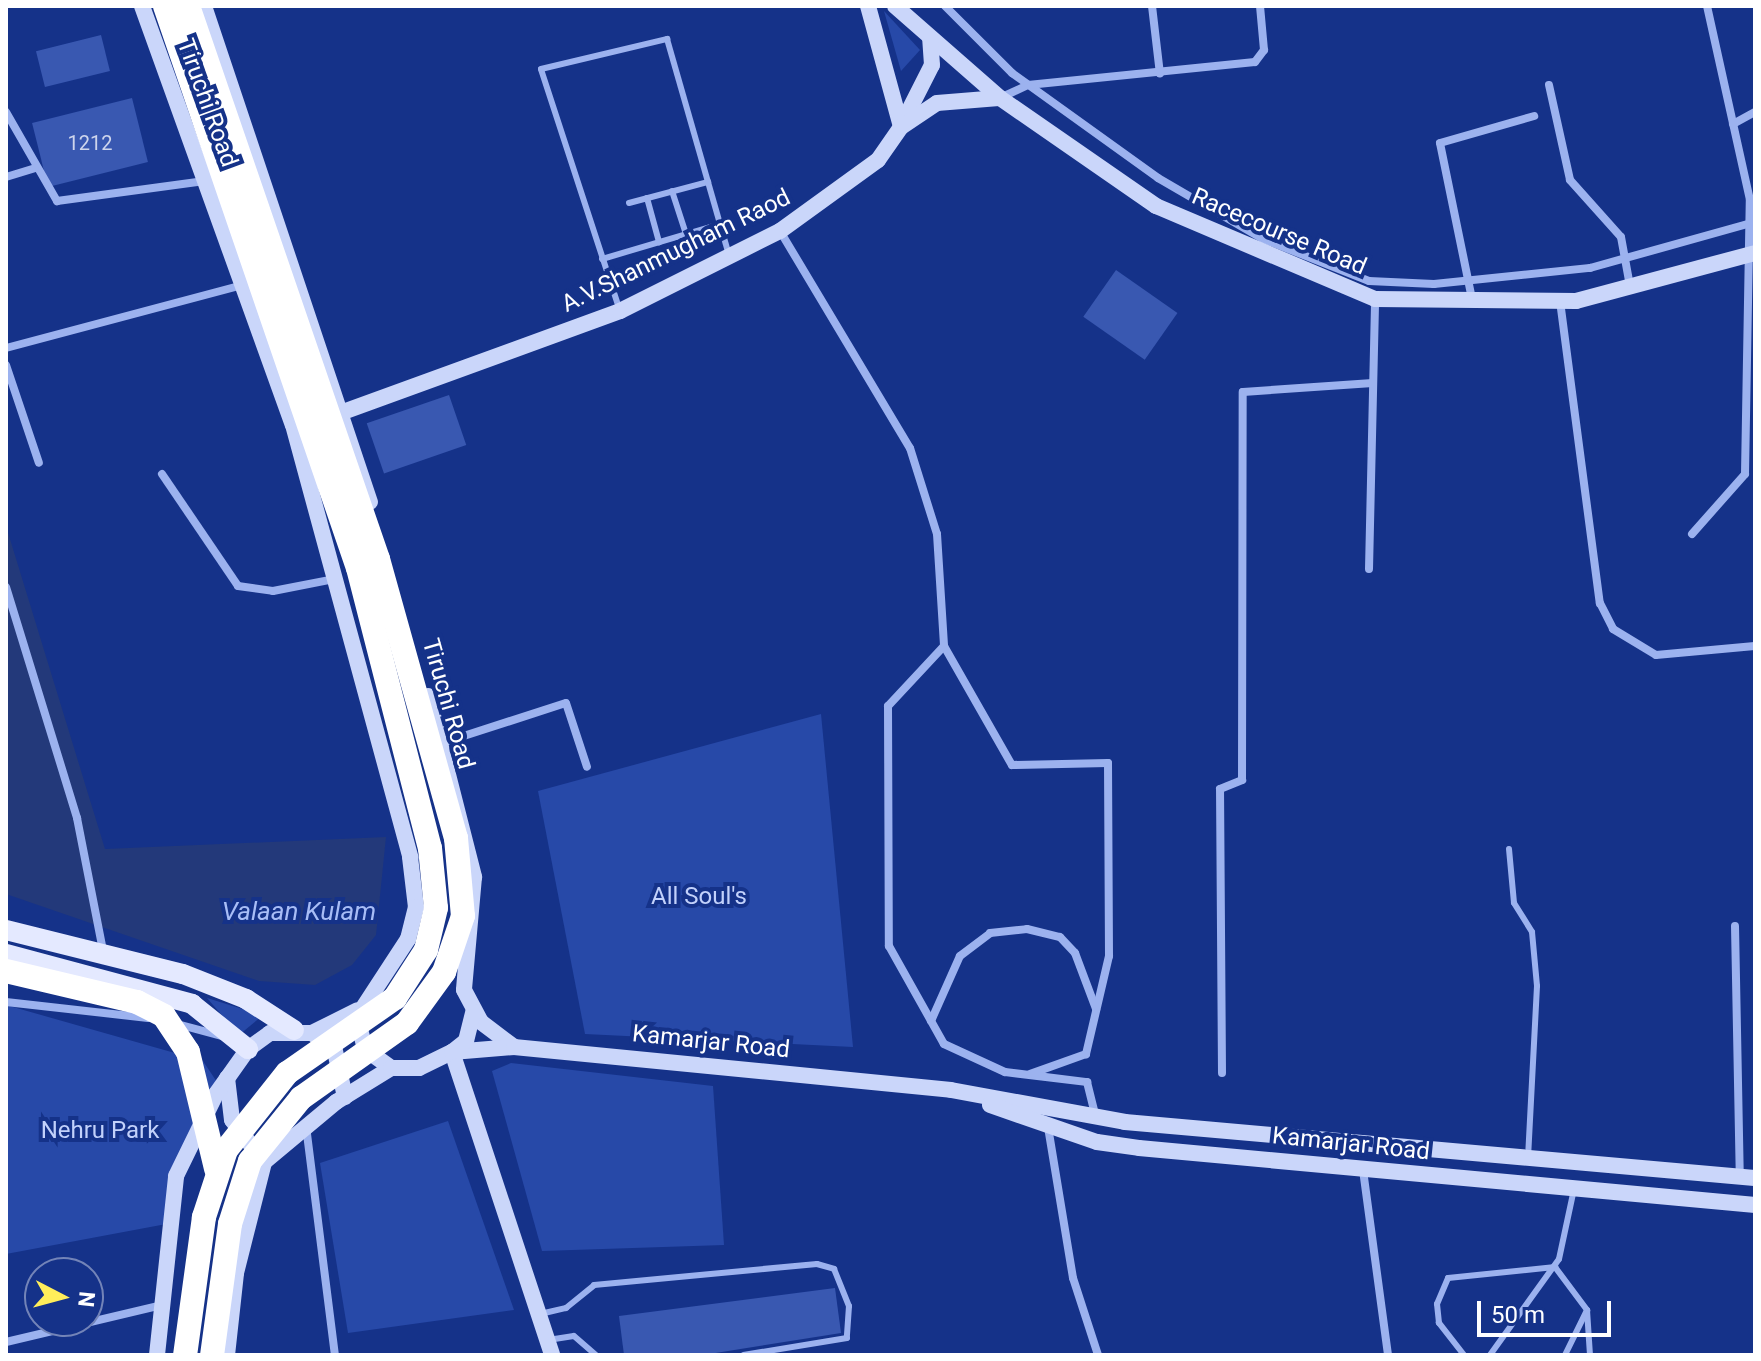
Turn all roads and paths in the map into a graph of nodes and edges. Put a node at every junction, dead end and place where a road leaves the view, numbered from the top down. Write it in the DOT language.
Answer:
graph roads {
  1 [pos="142,6"];
  2 [pos="165,6"];
  3 [pos="188,6"];
  4 [pos="204,6"];
  5 [pos="868,6"];
  6 [pos="895,6"];
  7 [pos="945,6"];
  8 [pos="1152,6"];
  9 [pos="1260,6"];
  10 [pos="1707,6"];
  11 [pos="930,39"];
  12 [pos="1160,74"];
  13 [pos="1028,85"];
  14 [pos="1549,85"];
  15 [pos="1000,98"];
  16 [pos="6,112"];
  17 [pos="1755,112"];
  18 [pos="1534,116"];
  19 [pos="1733,124"];
  20 [pos="901,127"];
  21 [pos="35,168"];
  22 [pos="6,177"];
  23 [pos="206,181"];
  24 [pos="708,182"];
  25 [pos="672,191"];
  26 [pos="647,198"];
  27 [pos="629,203"];
  28 [pos="1752,223"];
  29 [pos="721,224"];
  30 [pos="780,231"];
  31 [pos="686,234"];
  32 [pos="659,242"];
  33 [pos="1750,254"];
  34 [pos="730,257"];
  35 [pos="602,259"];
  36 [pos="1625,259"];
  37 [pos="1469,281"];
  38 [pos="244,285"];
  39 [pos="1630,286"];
  40 [pos="1375,299"];
  41 [pos="1473,300"];
  42 [pos="1560,301"];
  43 [pos="620,311"];
  44 [pos="6,348"];
  45 [pos="6,365"];
  46 [pos="1373,383"];
  47 [pos="343,412"];
  48 [pos="39,463"];
  49 [pos="162,474"];
  50 [pos="1692,534"];
  51 [pos="1369,569"];
  52 [pos="339,578"];
  53 [pos="6,587"];
  54 [pos="944,646"];
  55 [pos="1755,646"];
  56 [pos="442,743"];
  57 [pos="587,767"];
  58 [pos="1509,849"];
  59 [pos="1735,926"];
  60 [pos="6,930"];
  61 [pos="103,951"];
  62 [pos="6,954"];
  63 [pos="395,967"];
  64 [pos="6,971"];
  65 [pos="464,990"];
  66 [pos="6,1002"];
  67 [pos="358,1010"];
  68 [pos="1096,1010"];
  69 [pos="473,1012"];
  70 [pos="931,1021"];
  71 [pos="303,1031"];
  72 [pos="240,1045"];
  73 [pos="514,1047"];
  74 [pos="452,1052"];
  75 [pos="391,1068"];
  76 [pos="1222,1073"];
  77 [pos="1028,1075"];
  78 [pos="227,1078"];
  79 [pos="951,1090"];
  80 [pos="345,1097"];
  81 [pos="1096,1117"];
  82 [pos="306,1125"];
  83 [pos="1048,1126"];
  84 [pos="1528,1158"];
  85 [pos="264,1162"];
  86 [pos="216,1169"];
  87 [pos="1363,1170"];
  88 [pos="1748,1178"];
  89 [pos="1574,1189"];
  90 [pos="1755,1205"];
  91 [pos="1555,1267"];
  92 [pos="164,1305"];
  93 [pos="1587,1310"];
  94 [pos="537,1315"];
  95 [pos="6,1342"];
  96 [pos="549,1348"];
  97 [pos="157,1355"];
  98 [pos="185,1355"];
  99 [pos="212,1355"];
  100 [pos="227,1355"];
  101 [pos="335,1355"];
  102 [pos="596,1355"];
  103 [pos="743,1355"];
  104 [pos="1098,1355"];
  105 [pos="1388,1355"];
  106 [pos="1464,1355"];
  107 [pos="1490,1355"];
  108 [pos="1565,1355"];
  109 [pos="1590,1355"];
  1 -- 23 [label="street, Tiruchi Road"];
  2 -- 86 [label="highway, Tiruchi Road, bridge"];
  3 -- 99 [label="highway, Tiruchi Road, bridge"];
  4 -- 47 [label="street"];
  5 -- 20 [label="street"];
  6 -- 11 [label="street, Racecourse Road"];
  7 -- 13 [label="street"];
  8 -- 12 [label="street"];
  9 -- 12 [label="street"];
  10 -- 19 [label="street"];
  11 -- 15 [label="street, Racecourse Road"];
  11 -- 20 [label="street"];
  12 -- 13 [label="street"];
  13 -- 15 [label="street"];
  13 -- 37 [label="street"];
  14 -- 36 [label="street"];
  15 -- 20 [label="street, A.V.Shanmugham Raod"];
  15 -- 40 [label="street, Racecourse Road"];
  16 -- 21 [label="street"];
  17 -- 19 [label="street"];
  18 -- 37 [label="street"];
  19 -- 28 [label="street"];
  20 -- 30 [label="street, A.V.Shanmugham Raod"];
  21 -- 22 [label="street"];
  21 -- 23 [label="street"];
  23 -- 38 [label="street, Tiruchi Road"];
  24 -- 25 [label="lane"];
  24 -- 29 [label="lane"];
  24 -- 35 [label="lane"];
  25 -- 26 [label="lane"];
  25 -- 31 [label="lane"];
  26 -- 27 [label="lane"];
  26 -- 32 [label="lane"];
  28 -- 33 [label="street"];
  28 -- 36 [label="street"];
  29 -- 31 [label="lane"];
  29 -- 34 [label="lane"];
  30 -- 34 [label="street, A.V.Shanmugham Raod"];
  30 -- 54 [label="street"];
  31 -- 32 [label="lane"];
  32 -- 35 [label="lane"];
  33 -- 39 [label="street, Racecourse Road"];
  33 -- 50 [label="street"];
  34 -- 43 [label="street, A.V.Shanmugham Raod"];
  35 -- 43 [label="lane"];
  36 -- 37 [label="street"];
  36 -- 39 [label="street"];
  37 -- 41 [label="street"];
  38 -- 44 [label="street"];
  38 -- 52 [label="street, Tiruchi Road"];
  39 -- 42 [label="street, Racecourse Road"];
  40 -- 41 [label="street, Racecourse Road"];
  40 -- 46 [label="street"];
  41 -- 42 [label="street, Racecourse Road"];
  42 -- 55 [label="street"];
  43 -- 47 [label="street, A.V.Shanmugham Raod"];
  45 -- 48 [label="street"];
  46 -- 51 [label="street"];
  46 -- 76 [label="street"];
  47 -- 56 [label="street"];
  49 -- 52 [label="street"];
  52 -- 63 [label="street, Tiruchi Road"];
  53 -- 61 [label="street"];
  54 -- 68 [label="street"];
  54 -- 70 [label="street"];
  56 -- 57 [label="street"];
  56 -- 65 [label="street"];
  58 -- 84 [label="lane"];
  59 -- 88 [label="street"];
  60 -- 61 [label="main road"];
  61 -- 71 [label="main road"];
  62 -- 72 [label="main road"];
  63 -- 65 [label="street"];
  63 -- 67 [label="street, Tiruchi Road"];
  64 -- 86 [label="highway, bridge"];
  65 -- 69 [label="street"];
  66 -- 72 [label="street"];
  67 -- 71 [label="street"];
  67 -- 75 [label="street"];
  68 -- 70 [label="street"];
  68 -- 77 [label="street"];
  69 -- 73 [label="street"];
  69 -- 74 [label="street"];
  70 -- 77 [label="street"];
  71 -- 72 [label="street"];
  71 -- 80 [label="street"];
  72 -- 78 [label="street"];
  73 -- 74 [label="street, Kamarjar Road"];
  73 -- 79 [label="street, Kamarjar Road"];
  74 -- 75 [label="street"];
  74 -- 94 [label="street"];
  75 -- 80 [label="street"];
  77 -- 81 [label="street"];
  78 -- 85 [label="street"];
  78 -- 92 [label="street"];
  79 -- 81 [label="street, Kamarjar Road"];
  79 -- 83 [label="street, Kamarjar Road"];
  80 -- 82 [label="street"];
  81 -- 84 [label="street, Kamarjar Road"];
  82 -- 85 [label="street"];
  82 -- 101 [label="street"];
  83 -- 87 [label="street, Kamarjar Road"];
  83 -- 104 [label="street"];
  84 -- 88 [label="street, Kamarjar Road"];
  85 -- 100 [label="street"];
  86 -- 98 [label="highway, Tiruchi Road, bridge"];
  87 -- 89 [label="street, Kamarjar Road"];
  87 -- 105 [label="street"];
  89 -- 90 [label="street, Kamarjar Road"];
  89 -- 91 [label="lane"];
  91 -- 93 [label="lane"];
  91 -- 106 [label="lane"];
  91 -- 107 [label="lane"];
  92 -- 95 [label="street"];
  92 -- 97 [label="street"];
  93 -- 108 [label="lane"];
  93 -- 109 [label="lane"];
  94 -- 96 [label="street"];
  94 -- 103 [label="lane"];
  96 -- 102 [label="lane"];
}
